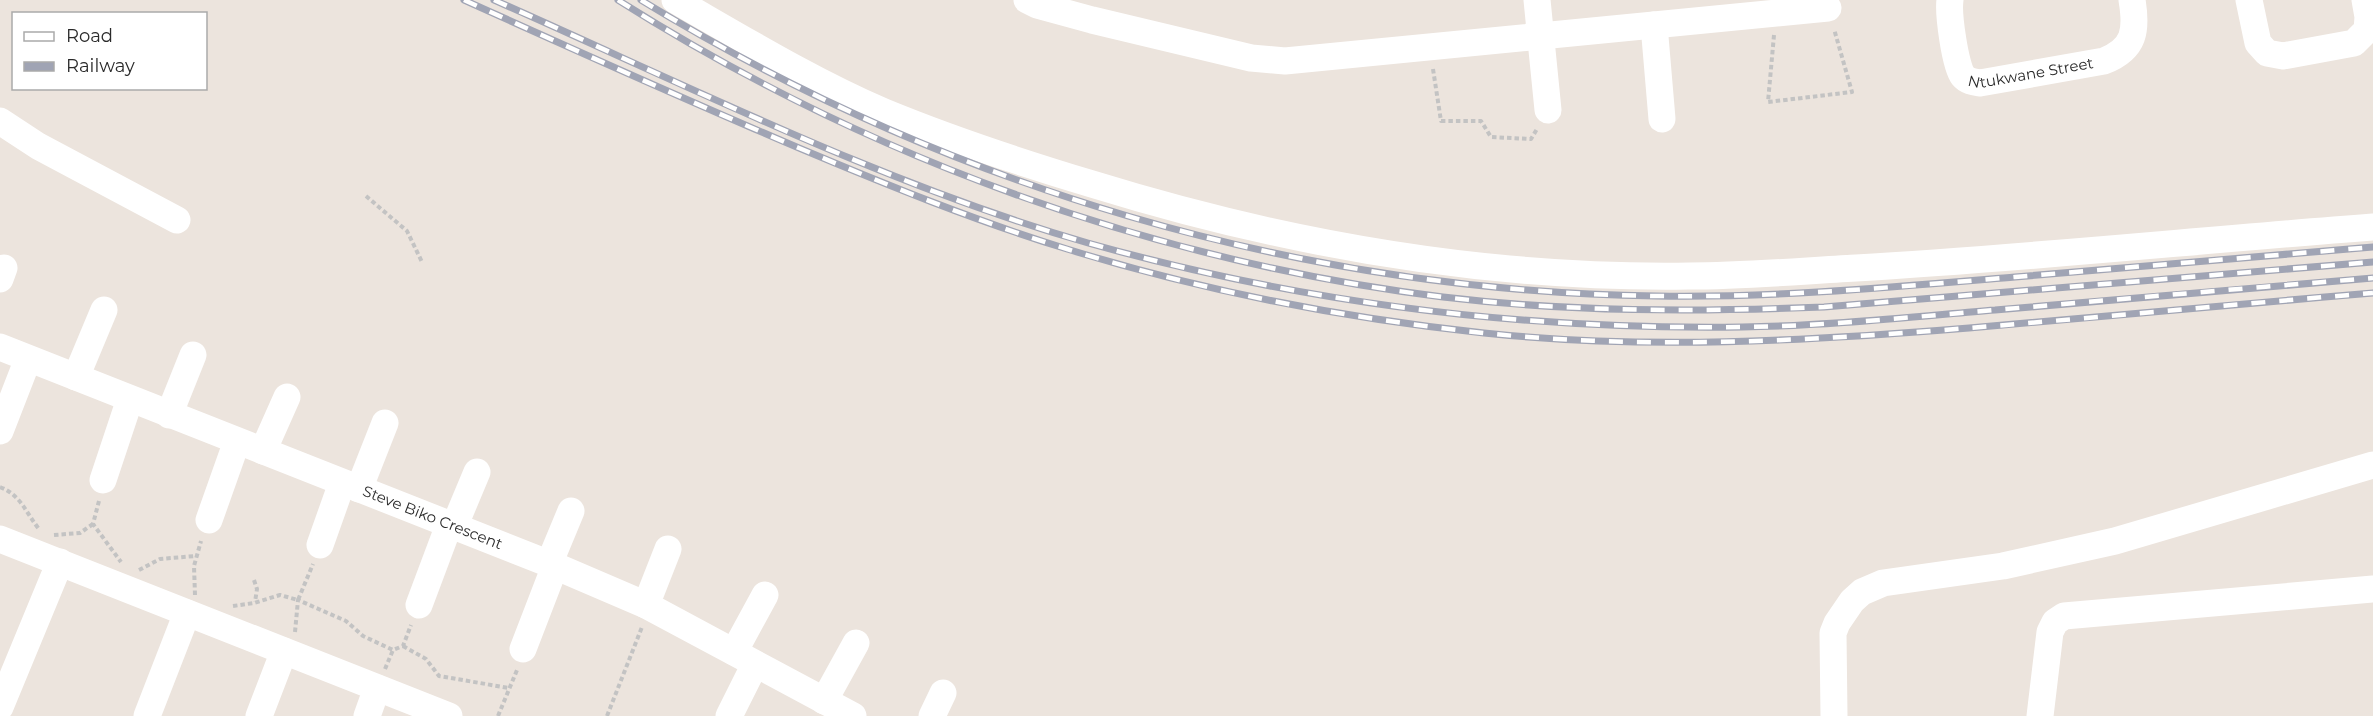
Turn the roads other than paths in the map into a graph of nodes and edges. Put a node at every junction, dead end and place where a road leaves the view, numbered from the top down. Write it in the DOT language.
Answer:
graph roads {
  1 [pos="675,0"];
  2 [pos="1027,0"];
  3 [pos="1538,0"];
  4 [pos="1950,0"];
  5 [pos="2132,0"];
  6 [pos="2249,0"];
  7 [pos="2365,0"];
  8 [pos="1828,8"];
  9 [pos="1654,25"];
  10 [pos="1541,35"];
  11 [pos="1548,110"];
  12 [pos="1662,118"];
  13 [pos="0,121"];
  14 [pos="177,220"];
  15 [pos="2373,227"];
  16 [pos="104,310"];
  17 [pos="0,347"];
  18 [pos="194,355"];
  19 [pos="28,359"];
  20 [pos="76,377"];
  21 [pos="287,397"];
  22 [pos="130,399"];
  23 [pos="169,415"];
  24 [pos="385,423"];
  25 [pos="0,431"];
  26 [pos="237,441"];
  27 [pos="263,451"];
  28 [pos="2373,465"];
  29 [pos="477,472"];
  30 [pos="103,480"];
  31 [pos="350,486"];
  32 [pos="571,511"];
  33 [pos="209,520"];
  34 [pos="452,526"];
  35 [pos="0,539"];
  36 [pos="320,545"];
  37 [pos="668,549"];
  38 [pos="60,562"];
  39 [pos="552,565"];
  40 [pos="2373,589"];
  41 [pos="765,595"];
  42 [pos="419,605"];
  43 [pos="646,605"];
  44 [pos="195,607"];
  45 [pos="856,644"];
  46 [pos="522,648"];
  47 [pos="284,651"];
  48 [pos="745,658"];
  49 [pos="378,688"];
  50 [pos="824,701"];
  51 [pos="0,707"];
  52 [pos="147,716"];
  53 [pos="259,716"];
  54 [pos="367,716"];
  55 [pos="449,716"];
  56 [pos="729,716"];
  57 [pos="853,716"];
  58 [pos="1834,716"];
  59 [pos="2040,716"];
  1 -- 15 [label="street"];
  2 -- 10 [label="street"];
  3 -- 10 [label="street"];
  4 -- 5 [label="street, Ntukwane Street"];
  6 -- 7 [label="street"];
  8 -- 9 [label="street"];
  9 -- 10 [label="street"];
  9 -- 12 [label="street"];
  10 -- 11 [label="street"];
  13 -- 14 [label="street"];
  16 -- 20 [label="street"];
  17 -- 19 [label="street, Steve Biko Crescent"];
  18 -- 23 [label="street"];
  19 -- 20 [label="street, Steve Biko Crescent"];
  19 -- 25 [label="street"];
  20 -- 22 [label="street, Steve Biko Crescent"];
  21 -- 27 [label="street"];
  22 -- 23 [label="street, Steve Biko Crescent"];
  22 -- 30 [label="street"];
  23 -- 26 [label="street, Steve Biko Crescent"];
  24 -- 31 [label="street"];
  26 -- 27 [label="street, Steve Biko Crescent"];
  26 -- 33 [label="street"];
  27 -- 31 [label="street, Steve Biko Crescent"];
  28 -- 58 [label="street"];
  29 -- 34 [label="street"];
  31 -- 34 [label="street, Steve Biko Crescent"];
  31 -- 36 [label="street"];
  32 -- 39 [label="street"];
  34 -- 39 [label="street, Steve Biko Crescent"];
  34 -- 42 [label="street"];
  35 -- 38 [label="street"];
  37 -- 43 [label="street"];
  38 -- 44 [label="street"];
  38 -- 51 [label="street"];
  39 -- 43 [label="street, Steve Biko Crescent"];
  39 -- 46 [label="street"];
  40 -- 59 [label="street"];
  41 -- 48 [label="street"];
  43 -- 48 [label="street, Steve Biko Crescent"];
  44 -- 47 [label="street"];
  44 -- 52 [label="street"];
  45 -- 50 [label="street"];
  47 -- 49 [label="street"];
  47 -- 53 [label="street"];
  48 -- 50 [label="street, Steve Biko Crescent"];
  48 -- 56 [label="street"];
  49 -- 54 [label="street"];
  49 -- 55 [label="street"];
  50 -- 57 [label="street, Steve Biko Crescent"];
}
